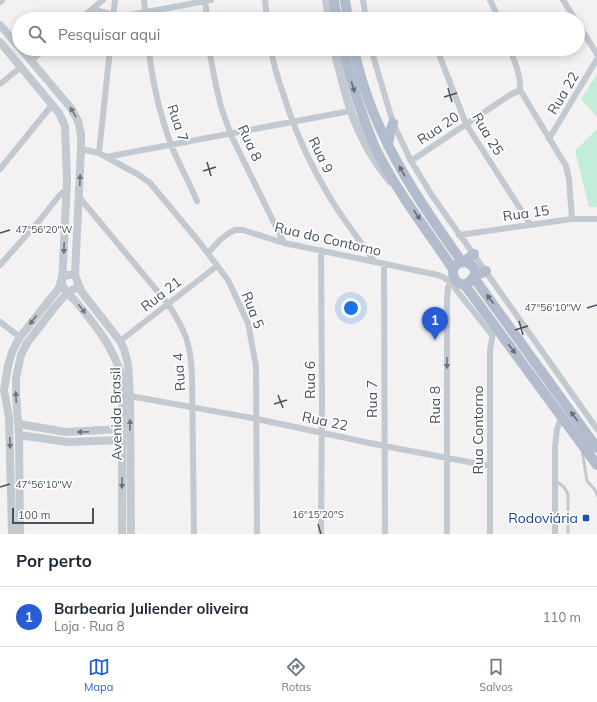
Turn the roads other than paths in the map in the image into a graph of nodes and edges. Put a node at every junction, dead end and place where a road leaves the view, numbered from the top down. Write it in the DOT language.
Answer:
graph roads {
  1 [pos="103,0"];
  2 [pos="115,0"];
  3 [pos="144,0"];
  4 [pos="207,0"];
  5 [pos="265,0"];
  6 [pos="326,0"];
  7 [pos="334,0"];
  8 [pos="345,0"];
  9 [pos="363,0"];
  10 [pos="490,0"];
  11 [pos="563,0"];
  12 [pos="92,9"];
  13 [pos="88,12"];
  14 [pos="100,12"];
  15 [pos="114,12"];
  16 [pos="146,12"];
  17 [pos="161,12"];
  18 [pos="207,12"];
  19 [pos="266,12"];
  20 [pos="328,12"];
  21 [pos="336,12"];
  22 [pos="347,12"];
  23 [pos="365,12"];
  24 [pos="496,12"];
  25 [pos="571,12"];
  26 [pos="0,25"];
  27 [pos="585,35"];
  28 [pos="12,39"];
  29 [pos="0,42"];
  30 [pos="597,54"];
  31 [pos="27,56"];
  32 [pos="37,56"];
  33 [pos="109,56"];
  34 [pos="150,56"];
  35 [pos="211,56"];
  36 [pos="273,56"];
  37 [pos="336,56"];
  38 [pos="345,56"];
  39 [pos="356,56"];
  40 [pos="373,56"];
  41 [pos="440,56"];
  42 [pos="512,56"];
  43 [pos="597,59"];
  44 [pos="31,61"];
  45 [pos="21,67"];
  46 [pos="0,84"];
  47 [pos="520,90"];
  48 [pos="52,105"];
  49 [pos="350,111"];
  50 [pos="292,122"];
  51 [pos="392,123"];
  52 [pos="466,124"];
  53 [pos="66,133"];
  54 [pos="81,134"];
  55 [pos="231,135"];
  56 [pos="549,139"];
  57 [pos="172,146"];
  58 [pos="388,146"];
  59 [pos="81,149"];
  60 [pos="66,153"];
  61 [pos="99,153"];
  62 [pos="106,158"];
  63 [pos="411,161"];
  64 [pos="0,169"];
  65 [pos="67,189"];
  66 [pos="402,193"];
  67 [pos="79,197"];
  68 [pos="197,201"];
  69 [pos="572,219"];
  70 [pos="597,219"];
  71 [pos="530,224"];
  72 [pos="459,235"];
  73 [pos="284,242"];
  74 [pos="320,250"];
  75 [pos="208,253"];
  76 [pos="474,254"];
  77 [pos="374,261"];
  78 [pos="464,262"];
  79 [pos="384,264"];
  80 [pos="0,265"];
  81 [pos="217,266"];
  82 [pos="486,271"];
  83 [pos="75,275"];
  84 [pos="62,277"];
  85 [pos="453,277"];
  86 [pos="474,277"];
  87 [pos="464,284"];
  88 [pos="78,285"];
  89 [pos="67,293"];
  90 [pos="168,304"];
  91 [pos="0,322"];
  92 [pos="494,331"];
  93 [pos="20,337"];
  94 [pos="120,341"];
  95 [pos="12,352"];
  96 [pos="20,354"];
  97 [pos="126,376"];
  98 [pos="2,390"];
  99 [pos="130,396"];
  100 [pos="193,407"];
  101 [pos="562,417"];
  102 [pos="257,419"];
  103 [pos="19,424"];
  104 [pos="122,429"];
  105 [pos="597,429"];
  106 [pos="322,433"];
  107 [pos="19,435"];
  108 [pos="122,440"];
  109 [pos="582,444"];
  110 [pos="384,446"];
  111 [pos="597,448"];
  112 [pos="447,457"];
  113 [pos="126,464"];
  114 [pos="597,465"];
  115 [pos="490,466"];
  116 [pos="15,472"];
  117 [pos="555,480"];
  118 [pos="597,495"];
  119 [pos="12,534"];
  120 [pos="20,534"];
  121 [pos="122,534"];
  122 [pos="131,534"];
  123 [pos="194,534"];
  124 [pos="257,534"];
  125 [pos="321,534"];
  126 [pos="385,534"];
  127 [pos="447,534"];
  128 [pos="490,534"];
  129 [pos="555,534"];
  130 [pos="568,534"];
  1 -- 12 [label="street"];
  2 -- 15 [label="street"];
  3 -- 16 [label="street"];
  4 -- 17 [label="street"];
  4 -- 18 [label="street"];
  5 -- 19 [label="street"];
  6 -- 20 [label="street"];
  7 -- 21 [label="main road"];
  8 -- 22 [label="main road"];
  9 -- 23 [label="street"];
  10 -- 24 [label="street"];
  11 -- 25 [label="street"];
  12 -- 13 [label="street"];
  12 -- 14 [label="street"];
  26 -- 28 [label="street, Avenida Brasil"];
  27 -- 30 [label="street"];
  29 -- 45 [label="street, Avenida Brasil"];
  31 -- 44 [label="street, Avenida Brasil"];
  32 -- 44 [label="street"];
  33 -- 61 [label="street"];
  34 -- 57 [label="street, Rua 7"];
  35 -- 55 [label="street, Rua 8"];
  36 -- 50 [label="street, Rua 9"];
  37 -- 49 [label="street"];
  38 -- 66 [label="main road, one-way"];
  39 -- 58 [label="main road"];
  40 -- 51 [label="street"];
  41 -- 52 [label="street, Rua 25"];
  42 -- 47 [label="street"];
  43 -- 56 [label="street, Rua 22"];
  54 -- 44 [label="street, Avenida Brasil, one-way"];
  45 -- 46 [label="street"];
  45 -- 48 [label="street, Avenida Brasil"];
  47 -- 52 [label="street, Rua 20"];
  47 -- 56 [label="street"];
  48 -- 53 [label="street, Avenida Brasil"];
  48 -- 64 [label="street"];
  49 -- 50 [label="street"];
  49 -- 66 [label="street"];
  50 -- 55 [label="street"];
  50 -- 77 [label="street, Rua 9"];
  51 -- 58 [label="main road"];
  51 -- 63 [label="street"];
  52 -- 63 [label="street, Rua 20"];
  52 -- 71 [label="street, Rua 25"];
  53 -- 54 [label="street"];
  53 -- 60 [label="street, Avenida Brasil"];
  54 -- 59 [label="street, Avenida Brasil"];
  55 -- 57 [label="street"];
  55 -- 73 [label="street, Rua 8"];
  56 -- 69 [label="street"];
  57 -- 62 [label="street"];
  57 -- 68 [label="street, Rua 7"];
  78 -- 58 [label="main road, one-way"];
  59 -- 60 [label="street"];
  59 -- 61 [label="street"];
  67 -- 59 [label="street, Avenida Brasil, one-way"];
  60 -- 65 [label="street, Avenida Brasil"];
  61 -- 62 [label="street, Rua 5"];
  62 -- 75 [label="street, Rua 5"];
  63 -- 72 [label="street"];
  65 -- 80 [label="street"];
  65 -- 84 [label="street, Avenida Brasil, one-way"];
  66 -- 85 [label="main road, one-way"];
  67 -- 83 [label="street, Avenida Brasil"];
  67 -- 90 [label="street, Rua 4"];
  69 -- 70 [label="street, Rua 15"];
  69 -- 71 [label="street, Rua 15"];
  71 -- 72 [label="street, Rua 15"];
  72 -- 76 [label="street"];
  73 -- 74 [label="street, Rua do Contorno"];
  73 -- 75 [label="street, Rua do Contorno"];
  74 -- 77 [label="street, Rua do Contorno"];
  74 -- 106 [label="street, Rua 6"];
  75 -- 81 [label="street, Rua 5"];
  76 -- 78 [label="main road"];
  76 -- 82 [label="street"];
  77 -- 79 [label="street, Rua do Contorno"];
  78 -- 85 [label="main road"];
  78 -- 86 [label="main road"];
  79 -- 85 [label="street, Rua do Contorno"];
  79 -- 110 [label="street, Rua 7"];
  81 -- 90 [label="street, Rua 21"];
  81 -- 102 [label="street, Rua 5"];
  82 -- 86 [label="main road"];
  82 -- 105 [label="street"];
  83 -- 84 [label="street"];
  83 -- 88 [label="street, Avenida Brasil"];
  84 -- 89 [label="street, Avenida Brasil"];
  84 -- 93 [label="street, Avenida Brasil, one-way"];
  85 -- 87 [label="main road"];
  85 -- 92 [label="street"];
  85 -- 112 [label="street, Rua 8, one-way"];
  86 -- 87 [label="main road"];
  111 -- 86 [label="main road, one-way"];
  87 -- 92 [label="main road"];
  88 -- 89 [label="street, Avenida Brasil"];
  88 -- 94 [label="street, Avenida Brasil"];
  89 -- 96 [label="street, Avenida Brasil"];
  89 -- 97 [label="street, Avenida Brasil, one-way"];
  90 -- 94 [label="street, Rua 21"];
  90 -- 100 [label="street, Rua 4"];
  91 -- 93 [label="street"];
  92 -- 101 [label="main road, one-way"];
  92 -- 115 [label="street, Rua Contorno"];
  93 -- 95 [label="street, Avenida Brasil"];
  94 -- 97 [label="street, Avenida Brasil"];
  95 -- 96 [label="street"];
  95 -- 98 [label="street, Avenida Brasil"];
  103 -- 96 [label="street, Avenida Brasil, one-way"];
  97 -- 99 [label="street, Avenida Brasil"];
  97 -- 104 [label="street, Avenida Brasil"];
  98 -- 116 [label="street, Avenida Brasil, one-way"];
  99 -- 100 [label="street, Rua 22"];
  113 -- 99 [label="street, Avenida Brasil, one-way"];
  100 -- 102 [label="street, Rua 22"];
  100 -- 123 [label="street, Rua 4"];
  101 -- 109 [label="main road"];
  101 -- 117 [label="street"];
  102 -- 106 [label="street, Rua 22"];
  102 -- 124 [label="street, Rua 5"];
  104 -- 103 [label="street, one-way"];
  103 -- 107 [label="street, Avenida Brasil"];
  104 -- 108 [label="street, Avenida Brasil"];
  106 -- 110 [label="street, Rua 22"];
  106 -- 125 [label="street, Rua 6"];
  107 -- 108 [label="street"];
  107 -- 116 [label="street, Avenida Brasil"];
  108 -- 113 [label="street, Avenida Brasil"];
  109 -- 114 [label="main road"];
  109 -- 118 [label="lane"];
  110 -- 112 [label="street, Rua 22"];
  110 -- 126 [label="street, Rua 7"];
  112 -- 115 [label="street, Rua 22"];
  112 -- 127 [label="street, Rua 8"];
  113 -- 121 [label="street, Avenida Brasil, one-way"];
  113 -- 122 [label="street, Avenida Brasil"];
  115 -- 128 [label="street, Rua Contorno"];
  116 -- 119 [label="street, Avenida Brasil"];
  116 -- 120 [label="street, Avenida Brasil"];
  117 -- 129 [label="street"];
  117 -- 130 [label="lane"];
}
